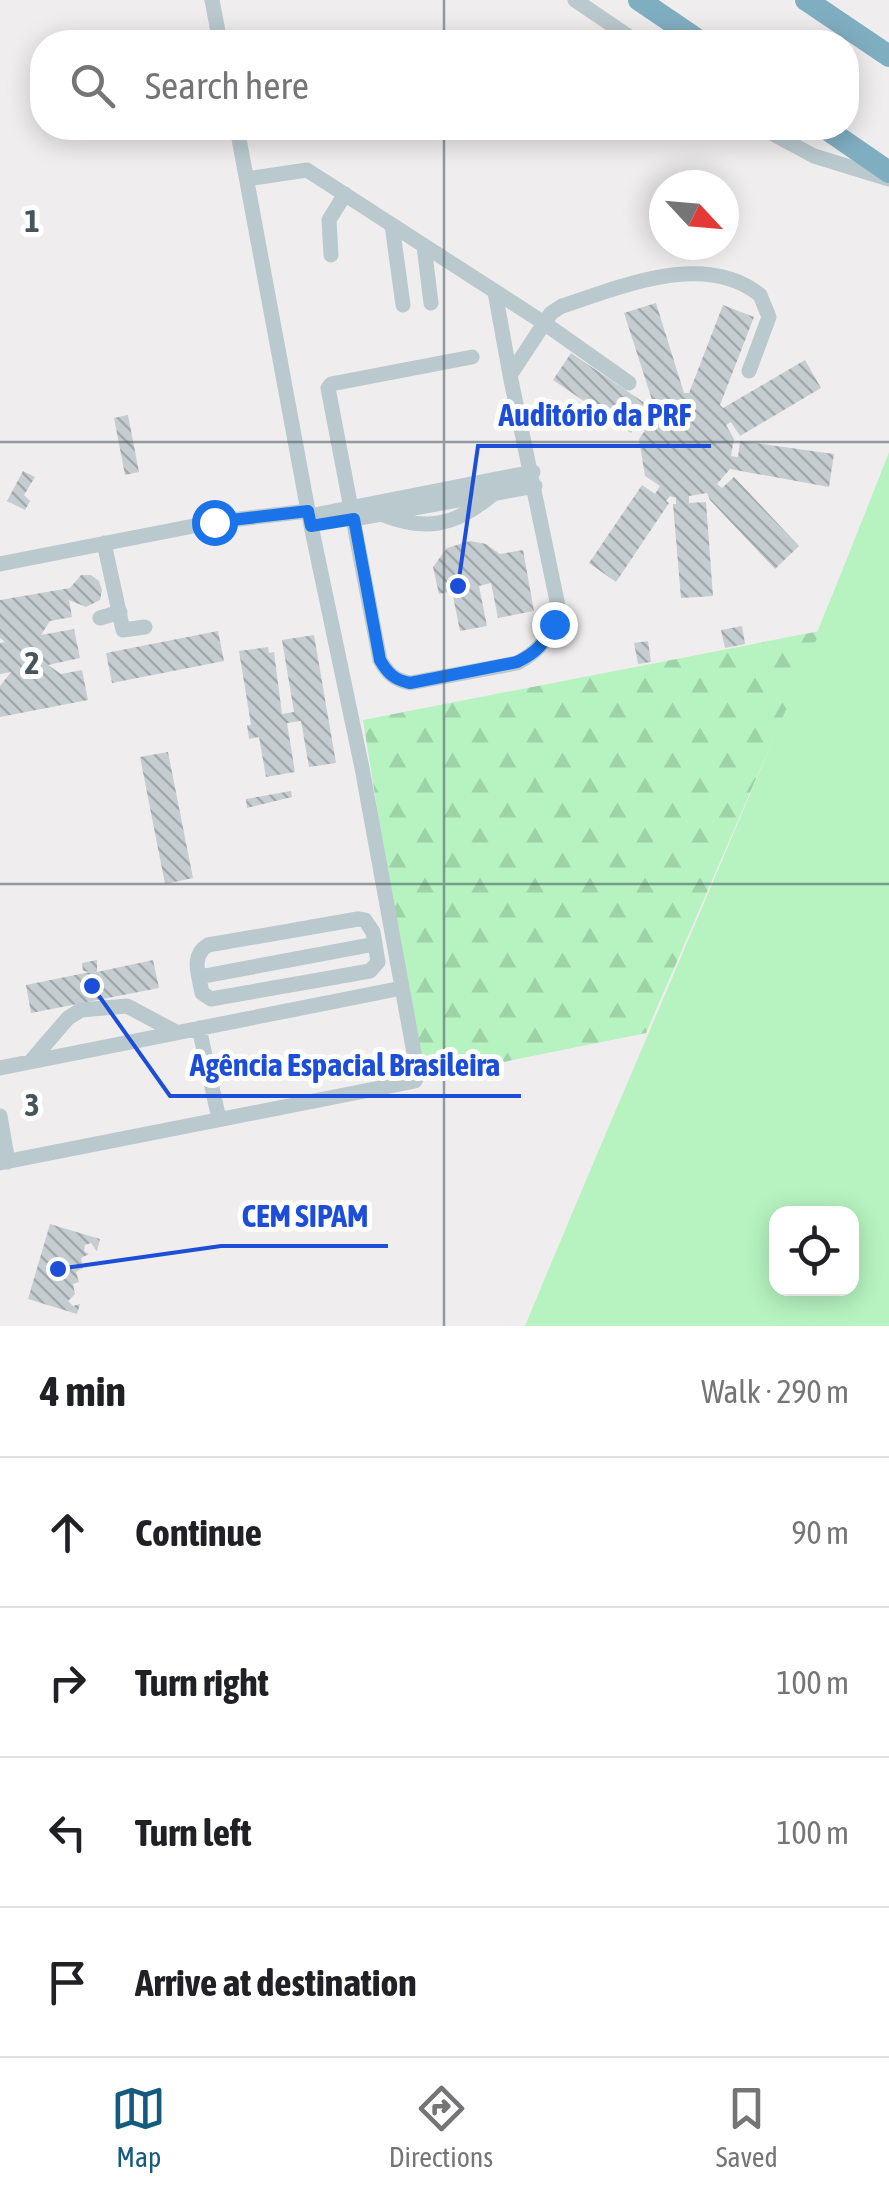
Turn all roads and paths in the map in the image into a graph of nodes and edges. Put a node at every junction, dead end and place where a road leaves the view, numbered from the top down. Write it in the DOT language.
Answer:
graph roads {
  1 [pos="212,0"];
  2 [pos="575,0"];
  3 [pos="639,0"];
  4 [pos="806,0"];
  5 [pos="218,30"];
  6 [pos="620,30"];
  7 [pos="683,30"];
  8 [pos="850,30"];
  9 [pos="859,36"];
  10 [pos="889,56"];
  11 [pos="239,140"];
  12 [pos="784,140"];
  13 [pos="842,140"];
  14 [pos="889,172"];
  15 [pos="247,179"];
  16 [pos="889,180"];
  17 [pos="345,194"];
  18 [pos="392,225"];
  19 [pos="424,246"];
  20 [pos="331,255"];
  21 [pos="496,292"];
  22 [pos="430,303"];
  23 [pos="402,305"];
  24 [pos="544,323"];
  25 [pos="472,357"];
  26 [pos="748,371"];
  27 [pos="510,375"];
  28 [pos="630,384"];
  29 [pos="534,479"];
  30 [pos="495,486"];
  31 [pos="353,514"];
  32 [pos="309,518"];
  33 [pos="104,543"];
  34 [pos="0,564"];
  35 [pos="120,612"];
  36 [pos="100,618"];
  37 [pos="145,626"];
  38 [pos="375,944"];
  39 [pos="199,976"];
  40 [pos="402,988"];
  41 [pos="258,992"];
  42 [pos="262,1015"];
  43 [pos="198,1028"];
  44 [pos="176,1032"];
  45 [pos="31,1061"];
  46 [pos="0,1068"];
  47 [pos="0,1116"];
  48 [pos="219,1119"];
  49 [pos="4,1163"];
  1 -- 5 [label="lane"];
  2 -- 6 [label="lane"];
  3 -- 7 [label="highway"];
  4 -- 8 [label="highway"];
  9 -- 10 [label="highway"];
  11 -- 15 [label="lane"];
  12 -- 16 [label="lane"];
  13 -- 14 [label="highway"];
  15 -- 17 [label="lane"];
  15 -- 32 [label="lane"];
  17 -- 18 [label="lane"];
  17 -- 20 [label="lane"];
  18 -- 19 [label="lane"];
  18 -- 23 [label="lane"];
  19 -- 21 [label="lane"];
  19 -- 22 [label="lane"];
  21 -- 24 [label="lane"];
  21 -- 27 [label="lane"];
  24 -- 26 [label="lane"];
  24 -- 27 [label="lane"];
  24 -- 28 [label="lane"];
  25 -- 31 [label="lane"];
  27 -- 29 [label="lane"];
  29 -- 30 [label="lane"];
  29 -- 31 [label="lane"];
  30 -- 31 [label="lane"];
  30 -- 31 [label="lane"];
  31 -- 32 [label="lane"];
  32 -- 33 [label="lane"];
  32 -- 40 [label="lane"];
  33 -- 34 [label="lane"];
  33 -- 35 [label="lane"];
  35 -- 36 [label="lane"];
  35 -- 37 [label="lane"];
  38 -- 39 [label="lane"];
  38 -- 39 [label="lane"];
  38 -- 41 [label="lane"];
  39 -- 41 [label="lane"];
  40 -- 42 [label="lane"];
  40 -- 48 [label="lane"];
  41 -- 42 [label="lane"];
  42 -- 43 [label="lane"];
  43 -- 44 [label="lane"];
  43 -- 48 [label="lane"];
  44 -- 45 [label="lane"];
  44 -- 45 [label="lane"];
  45 -- 46 [label="lane"];
  47 -- 49 [label="lane"];
  48 -- 49 [label="lane"];
}
